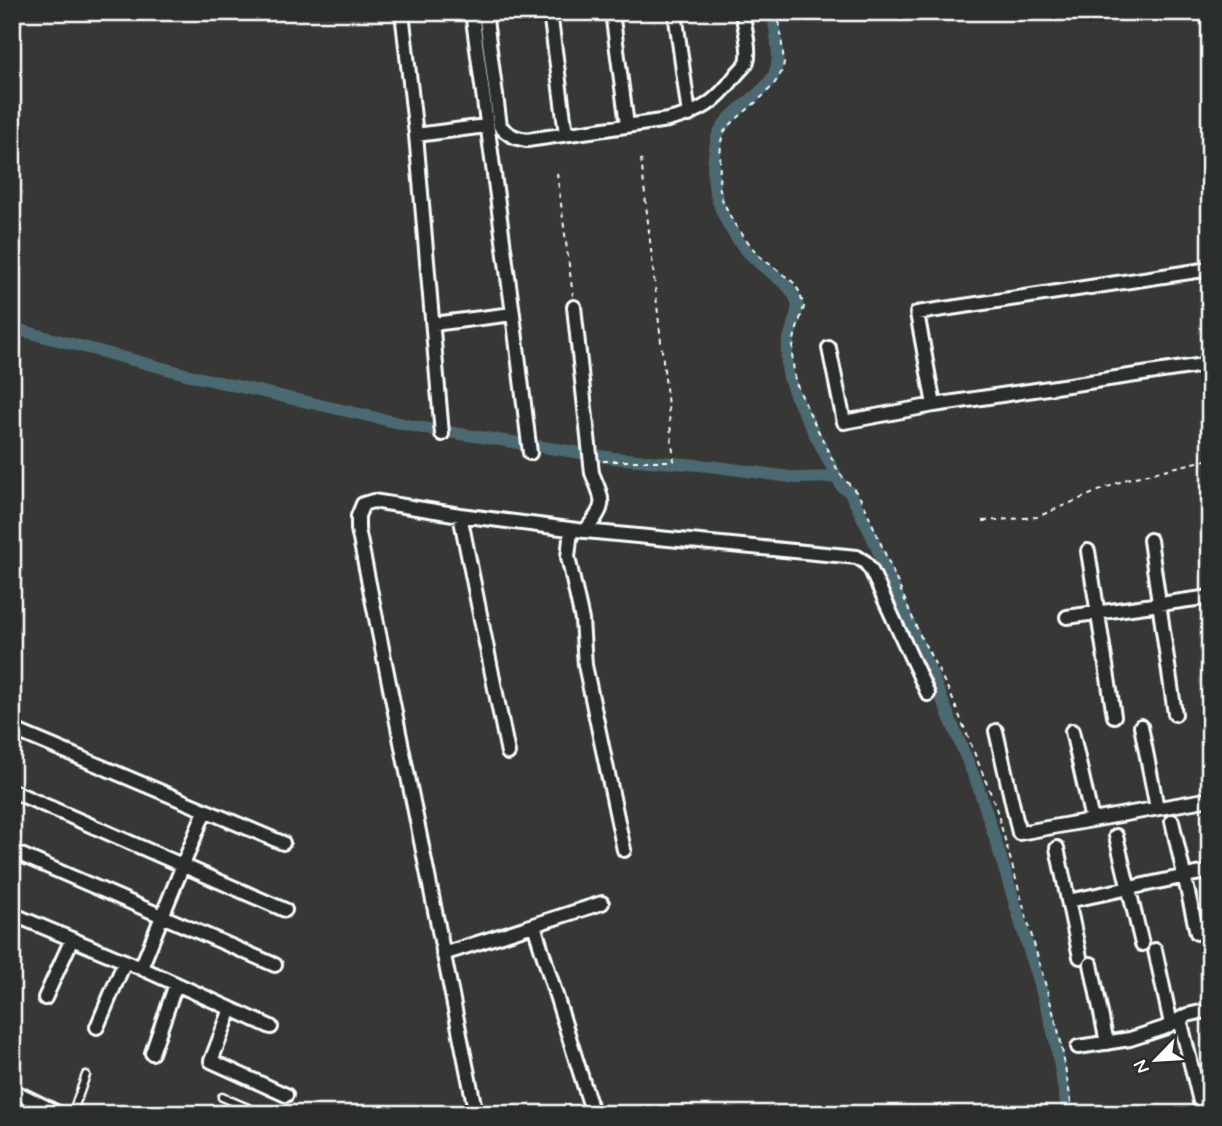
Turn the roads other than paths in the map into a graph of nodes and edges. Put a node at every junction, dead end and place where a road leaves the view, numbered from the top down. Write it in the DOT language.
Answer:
graph roads {
  1 [pos="402,12"];
  2 [pos="471,12"];
  3 [pos="485,12"];
  4 [pos="550,12"];
  5 [pos="612,12"];
  6 [pos="676,12"];
  7 [pos="742,12"];
  8 [pos="689,115"];
  9 [pos="486,125"];
  10 [pos="627,125"];
  11 [pos="566,134"];
  12 [pos="416,135"];
  13 [pos="1210,269"];
  14 [pos="574,307"];
  15 [pos="513,314"];
  16 [pos="433,324"];
  17 [pos="830,348"];
  18 [pos="1210,364"];
  19 [pos="934,405"];
  20 [pos="442,434"];
  21 [pos="530,453"];
  22 [pos="460,515"];
  23 [pos="571,530"];
  24 [pos="585,531"];
  25 [pos="1150,540"];
  26 [pos="1088,551"];
  27 [pos="1210,597"];
  28 [pos="1160,604"];
  29 [pos="1097,613"];
  30 [pos="1067,617"];
  31 [pos="928,694"];
  32 [pos="1175,714"];
  33 [pos="1114,716"];
  34 [pos="1141,726"];
  35 [pos="12,729"];
  36 [pos="996,731"];
  37 [pos="1072,731"];
  38 [pos="508,753"];
  39 [pos="12,790"];
  40 [pos="1210,799"];
  41 [pos="1157,808"];
  42 [pos="205,811"];
  43 [pos="1092,820"];
  44 [pos="1172,821"];
  45 [pos="1116,836"];
  46 [pos="284,843"];
  47 [pos="1057,848"];
  48 [pos="624,850"];
  49 [pos="12,851"];
  50 [pos="182,866"];
  51 [pos="1210,871"];
  52 [pos="1184,876"];
  53 [pos="1128,887"];
  54 [pos="1068,901"];
  55 [pos="602,903"];
  56 [pos="285,910"];
  57 [pos="162,915"];
  58 [pos="14,919"];
  59 [pos="534,925"];
  60 [pos="1197,933"];
  61 [pos="72,939"];
  62 [pos="1142,944"];
  63 [pos="1155,950"];
  64 [pos="443,954"];
  65 [pos="125,961"];
  66 [pos="275,965"];
  67 [pos="141,968"];
  68 [pos="176,984"];
  69 [pos="45,998"];
  70 [pos="232,1009"];
  71 [pos="1210,1010"];
  72 [pos="1176,1021"];
  73 [pos="97,1027"];
  74 [pos="271,1027"];
  75 [pos="1107,1043"];
  76 [pos="1078,1048"];
  77 [pos="152,1053"];
  78 [pos="86,1075"];
  79 [pos="12,1090"];
  80 [pos="286,1095"];
  81 [pos="222,1097"];
  82 [pos="60,1114"];
  83 [pos="72,1114"];
  84 [pos="262,1114"];
  85 [pos="476,1114"];
  86 [pos="593,1114"];
  87 [pos="1203,1114"];
  1 -- 12 [label="street"];
  2 -- 9 [label="street"];
  3 -- 11 [label="street"];
  4 -- 11 [label="street"];
  5 -- 10 [label="street"];
  6 -- 8 [label="street"];
  7 -- 8 [label="street"];
  8 -- 10 [label="street"];
  9 -- 12 [label="street"];
  9 -- 15 [label="street"];
  10 -- 11 [label="street"];
  12 -- 16 [label="street"];
  13 -- 19 [label="street"];
  14 -- 24 [label="street"];
  15 -- 16 [label="street"];
  15 -- 21 [label="street"];
  16 -- 20 [label="street"];
  17 -- 19 [label="street"];
  18 -- 19 [label="street"];
  22 -- 23 [label="street"];
  22 -- 38 [label="street"];
  22 -- 64 [label="street"];
  23 -- 24 [label="street"];
  23 -- 48 [label="street"];
  24 -- 31 [label="street"];
  25 -- 28 [label="street"];
  26 -- 29 [label="street"];
  27 -- 28 [label="street"];
  28 -- 29 [label="street"];
  28 -- 32 [label="street"];
  29 -- 30 [label="street"];
  29 -- 33 [label="street"];
  34 -- 41 [label="street"];
  35 -- 42 [label="street"];
  36 -- 43 [label="street"];
  37 -- 43 [label="street"];
  39 -- 50 [label="street"];
  40 -- 41 [label="street"];
  41 -- 43 [label="street"];
  42 -- 46 [label="street"];
  42 -- 50 [label="street"];
  44 -- 52 [label="street"];
  45 -- 53 [label="street"];
  47 -- 54 [label="street"];
  49 -- 57 [label="street"];
  50 -- 56 [label="street"];
  50 -- 57 [label="street"];
  51 -- 52 [label="street"];
  52 -- 53 [label="street"];
  52 -- 60 [label="street"];
  53 -- 54 [label="street"];
  53 -- 62 [label="street"];
  54 -- 75 [label="street"];
  55 -- 59 [label="street"];
  57 -- 66 [label="street"];
  57 -- 67 [label="street"];
  58 -- 61 [label="street"];
  59 -- 64 [label="street"];
  59 -- 86 [label="street"];
  61 -- 65 [label="street"];
  61 -- 69 [label="street"];
  63 -- 72 [label="street"];
  64 -- 85 [label="street"];
  65 -- 67 [label="street"];
  65 -- 73 [label="street"];
  67 -- 68 [label="street"];
  68 -- 70 [label="street"];
  68 -- 77 [label="street"];
  70 -- 74 [label="street"];
  70 -- 80 [label="street"];
  71 -- 72 [label="street"];
  72 -- 75 [label="street"];
  72 -- 87 [label="street"];
  75 -- 76 [label="street"];
  78 -- 83 [label="lane"];
  79 -- 82 [label="street"];
  81 -- 84 [label="lane"];
}
